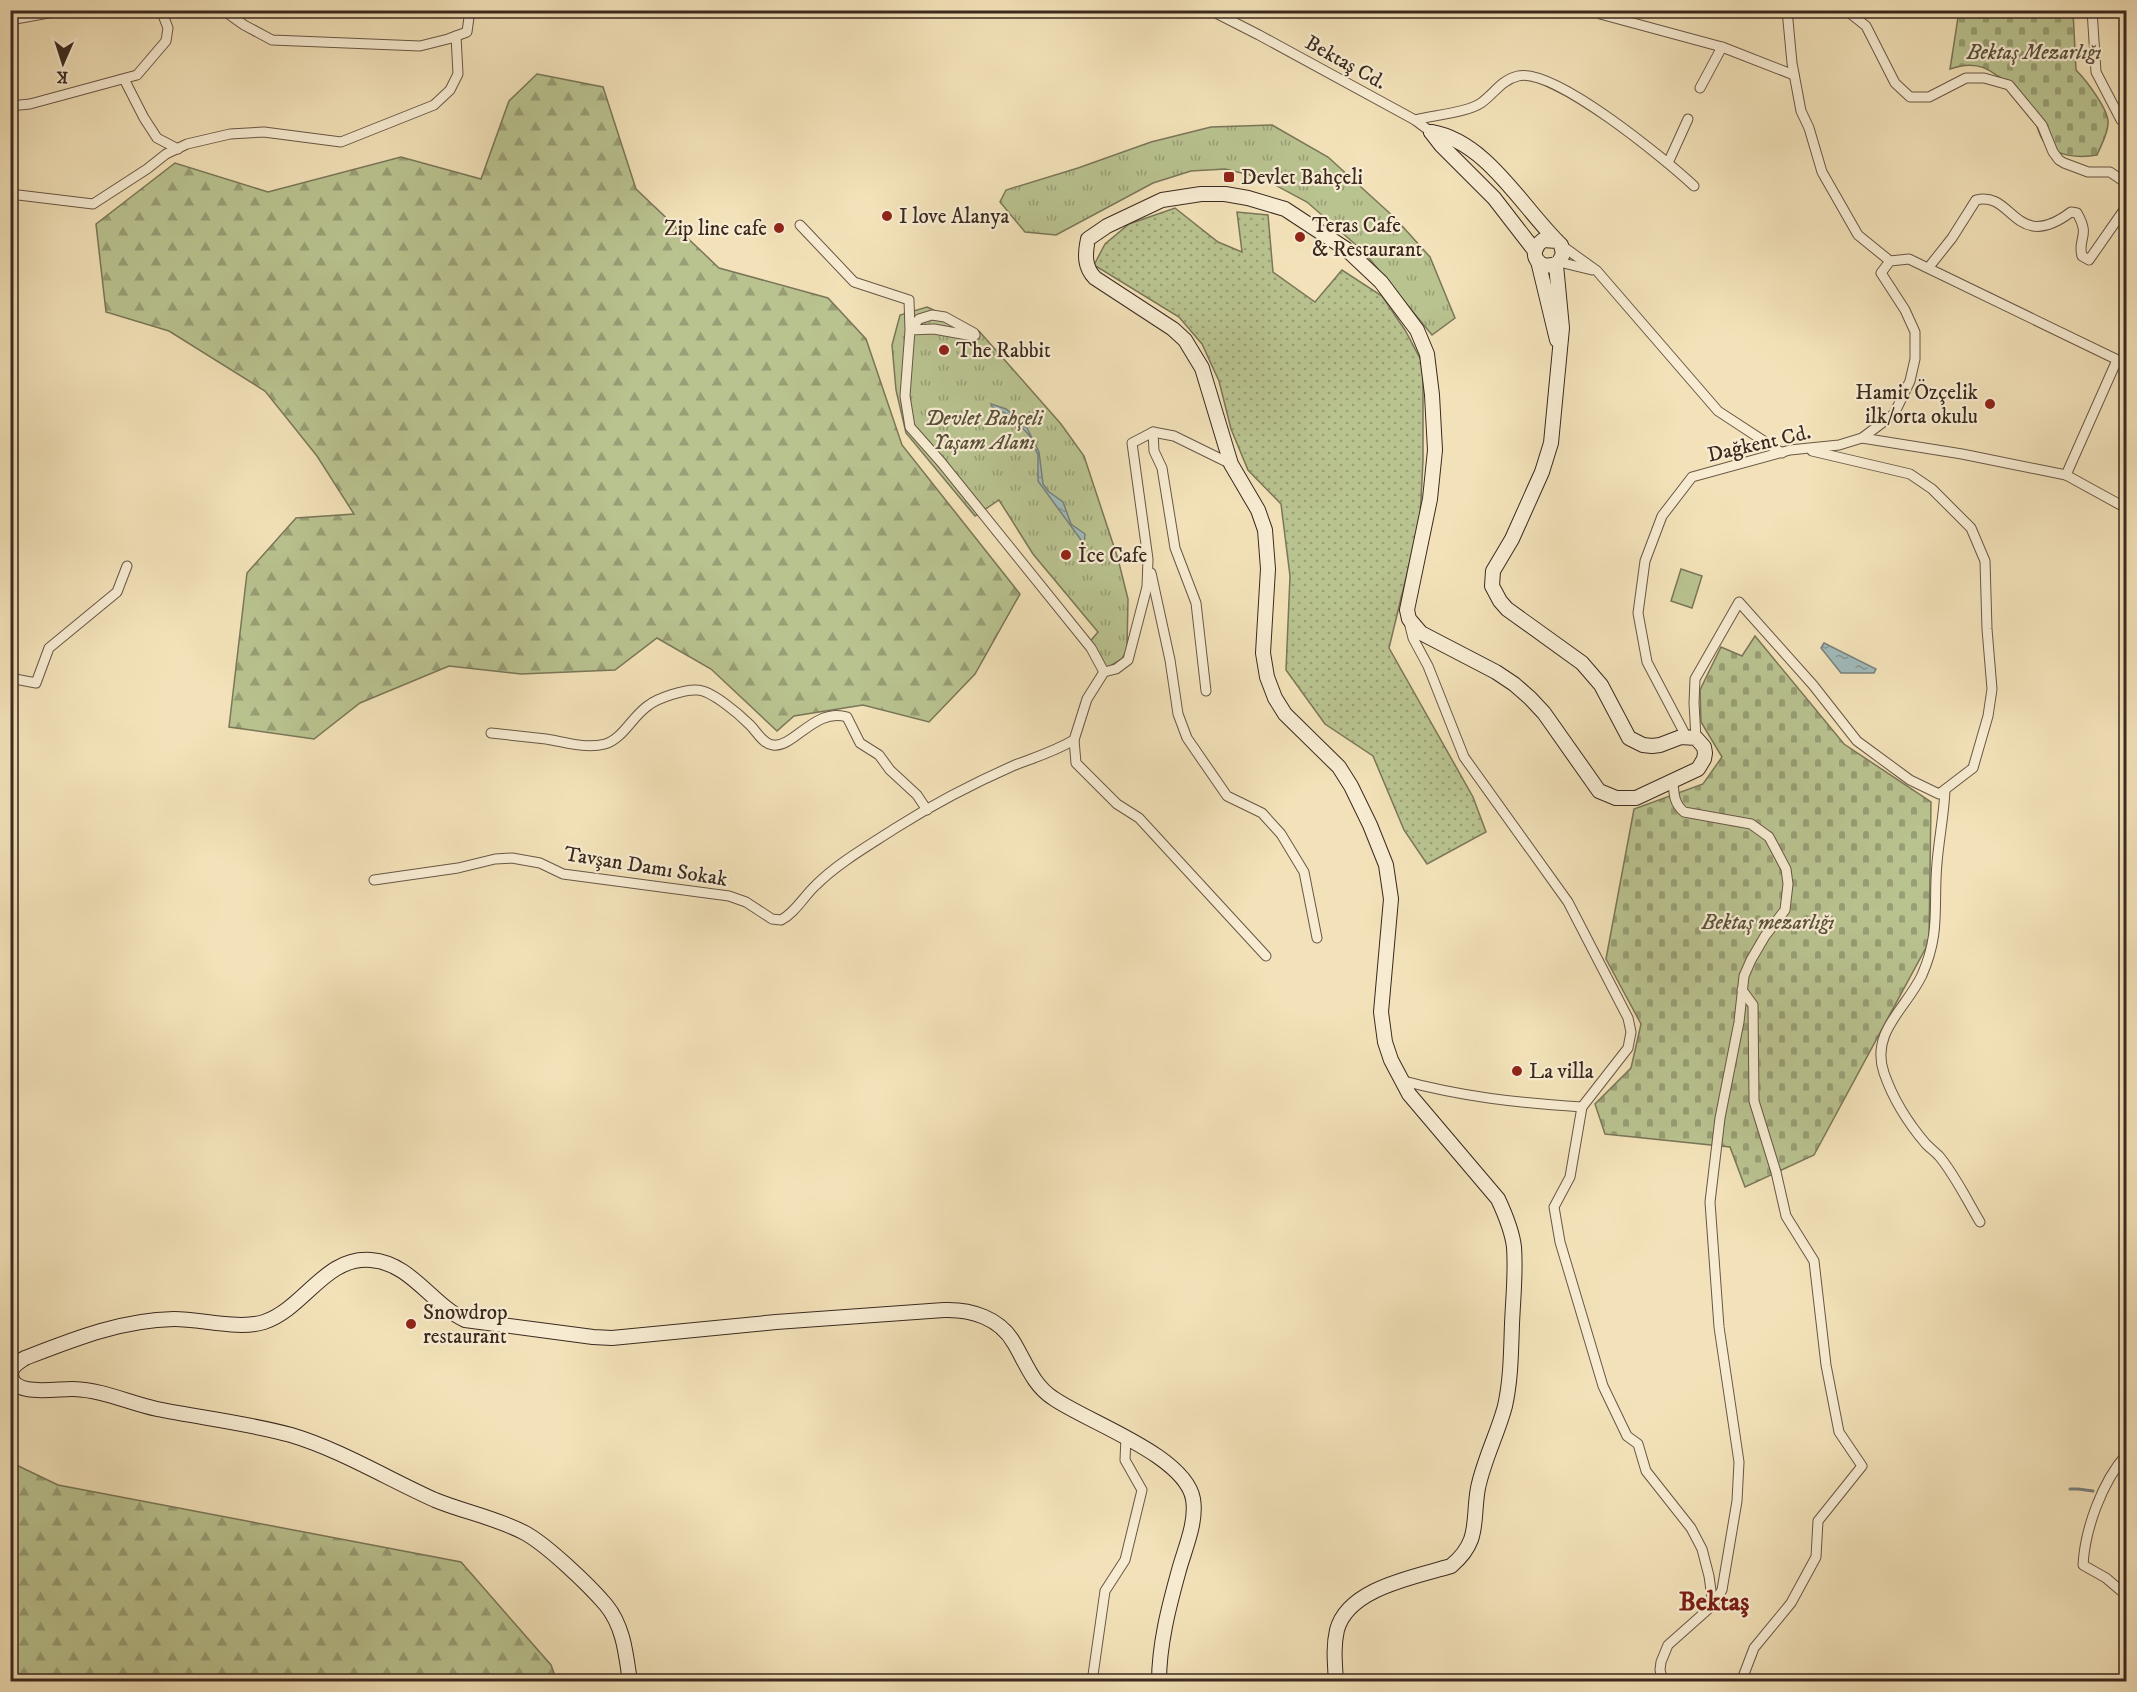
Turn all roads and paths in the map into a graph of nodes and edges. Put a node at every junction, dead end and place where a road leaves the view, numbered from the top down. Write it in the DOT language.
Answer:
graph roads {
  1 [pos="65,10"];
  2 [pos="161,10"];
  3 [pos="223,10"];
  4 [pos="470,10"];
  5 [pos="1210,10"];
  6 [pos="1595,10"];
  7 [pos="1787,10"];
  8 [pos="1846,10"];
  9 [pos="2092,10"];
  10 [pos="10,20"];
  11 [pos="456,36"];
  12 [pos="1722,47"];
  13 [pos="1794,75"];
  14 [pos="124,79"];
  15 [pos="1700,88"];
  16 [pos="10,106"];
  17 [pos="1688,119"];
  18 [pos="1415,120"];
  19 [pos="2121,120"];
  20 [pos="1431,132"];
  21 [pos="178,149"];
  22 [pos="1668,163"];
  23 [pos="2127,183"];
  24 [pos="1694,186"];
  25 [pos="10,194"];
  26 [pos="2127,207"];
  27 [pos="800,225"];
  28 [pos="1559,243"];
  29 [pos="1537,256"];
  30 [pos="1890,261"];
  31 [pos="1558,264"];
  32 [pos="1929,267"];
  33 [pos="1597,271"];
  34 [pos="910,330"];
  35 [pos="1559,345"];
  36 [pos="2117,360"];
  37 [pos="2127,364"];
  38 [pos="1153,432"];
  39 [pos="1862,438"];
  40 [pos="1804,450"];
  41 [pos="1782,453"];
  42 [pos="1231,464"];
  43 [pos="2066,476"];
  44 [pos="2127,508"];
  45 [pos="1148,559"];
  46 [pos="127,567"];
  47 [pos="1409,619"];
  48 [pos="1104,672"];
  49 [pos="10,678"];
  50 [pos="1206,691"];
  51 [pos="491,733"];
  52 [pos="1691,737"];
  53 [pos="1074,740"];
  54 [pos="1673,782"];
  55 [pos="1945,790"];
  56 [pos="927,810"];
  57 [pos="374,880"];
  58 [pos="1317,938"];
  59 [pos="1266,956"];
  60 [pos="1742,990"];
  61 [pos="1400,1080"];
  62 [pos="1582,1107"];
  63 [pos="1980,1222"];
  64 [pos="1126,1437"];
  65 [pos="2127,1455"];
  66 [pos="2127,1595"];
  67 [pos="1713,1605"];
  68 [pos="630,1682"];
  69 [pos="1092,1682"];
  70 [pos="1159,1682"];
  71 [pos="1336,1682"];
  72 [pos="1663,1682"];
  73 [pos="1741,1682"];
  1 -- 10 [label="street"];
  2 -- 14 [label="street"];
  3 -- 11 [label="street"];
  4 -- 11 [label="street"];
  5 -- 18 [label="street, Bektaş Cd."];
  6 -- 12 [label="street"];
  7 -- 13 [label="street"];
  8 -- 23 [label="street"];
  9 -- 19 [label="street"];
  11 -- 21 [label="street"];
  12 -- 13 [label="street"];
  12 -- 15 [label="street"];
  13 -- 30 [label="street"];
  14 -- 16 [label="street"];
  14 -- 21 [label="street"];
  17 -- 22 [label="street"];
  18 -- 20 [label="street, Bektaş Cd."];
  18 -- 22 [label="street"];
  20 -- 28 [label="street"];
  20 -- 29 [label="street"];
  21 -- 25 [label="street"];
  22 -- 24 [label="street"];
  26 -- 32 [label="street"];
  27 -- 34 [label="street"];
  28 -- 29 [label="street"];
  28 -- 31 [label="street"];
  28 -- 33 [label="street"];
  29 -- 31 [label="street"];
  29 -- 35 [label="street"];
  30 -- 32 [label="street"];
  30 -- 39 [label="street, Dağkent Cd."];
  31 -- 33 [label="street"];
  31 -- 35 [label="street"];
  32 -- 36 [label="street"];
  33 -- 41 [label="street"];
  34 -- 34 [label="street"];
  34 -- 48 [label="street"];
  35 -- 52 [label="street"];
  36 -- 37 [label="street"];
  36 -- 43 [label="street"];
  38 -- 42 [label="street"];
  38 -- 45 [label="street"];
  38 -- 50 [label="street"];
  39 -- 40 [label="street, Dağkent Cd."];
  39 -- 43 [label="street"];
  40 -- 41 [label="street, Dağkent Cd."];
  40 -- 55 [label="street"];
  41 -- 52 [label="street, Dağkent Cd."];
  42 -- 47 [label="street"];
  42 -- 61 [label="street"];
  43 -- 44 [label="street"];
  45 -- 48 [label="street"];
  45 -- 58 [label="street"];
  46 -- 49 [label="street"];
  47 -- 54 [label="street"];
  47 -- 62 [label="street"];
  48 -- 53 [label="street"];
  51 -- 56 [label="street"];
  52 -- 54 [label="street"];
  52 -- 55 [label="street"];
  53 -- 56 [label="street, Tavşan Damı Sokak"];
  53 -- 59 [label="street"];
  54 -- 60 [label="street"];
  55 -- 63 [label="street"];
  56 -- 57 [label="street, Tavşan Damı Sokak"];
  60 -- 67 [label="street"];
  60 -- 73 [label="street"];
  61 -- 62 [label="street"];
  61 -- 71 [label="street"];
  62 -- 67 [label="street"];
  64 -- 68 [label="street"];
  64 -- 69 [label="street"];
  64 -- 70 [label="street"];
  65 -- 66 [label="street"];
  67 -- 72 [label="street"];
}
